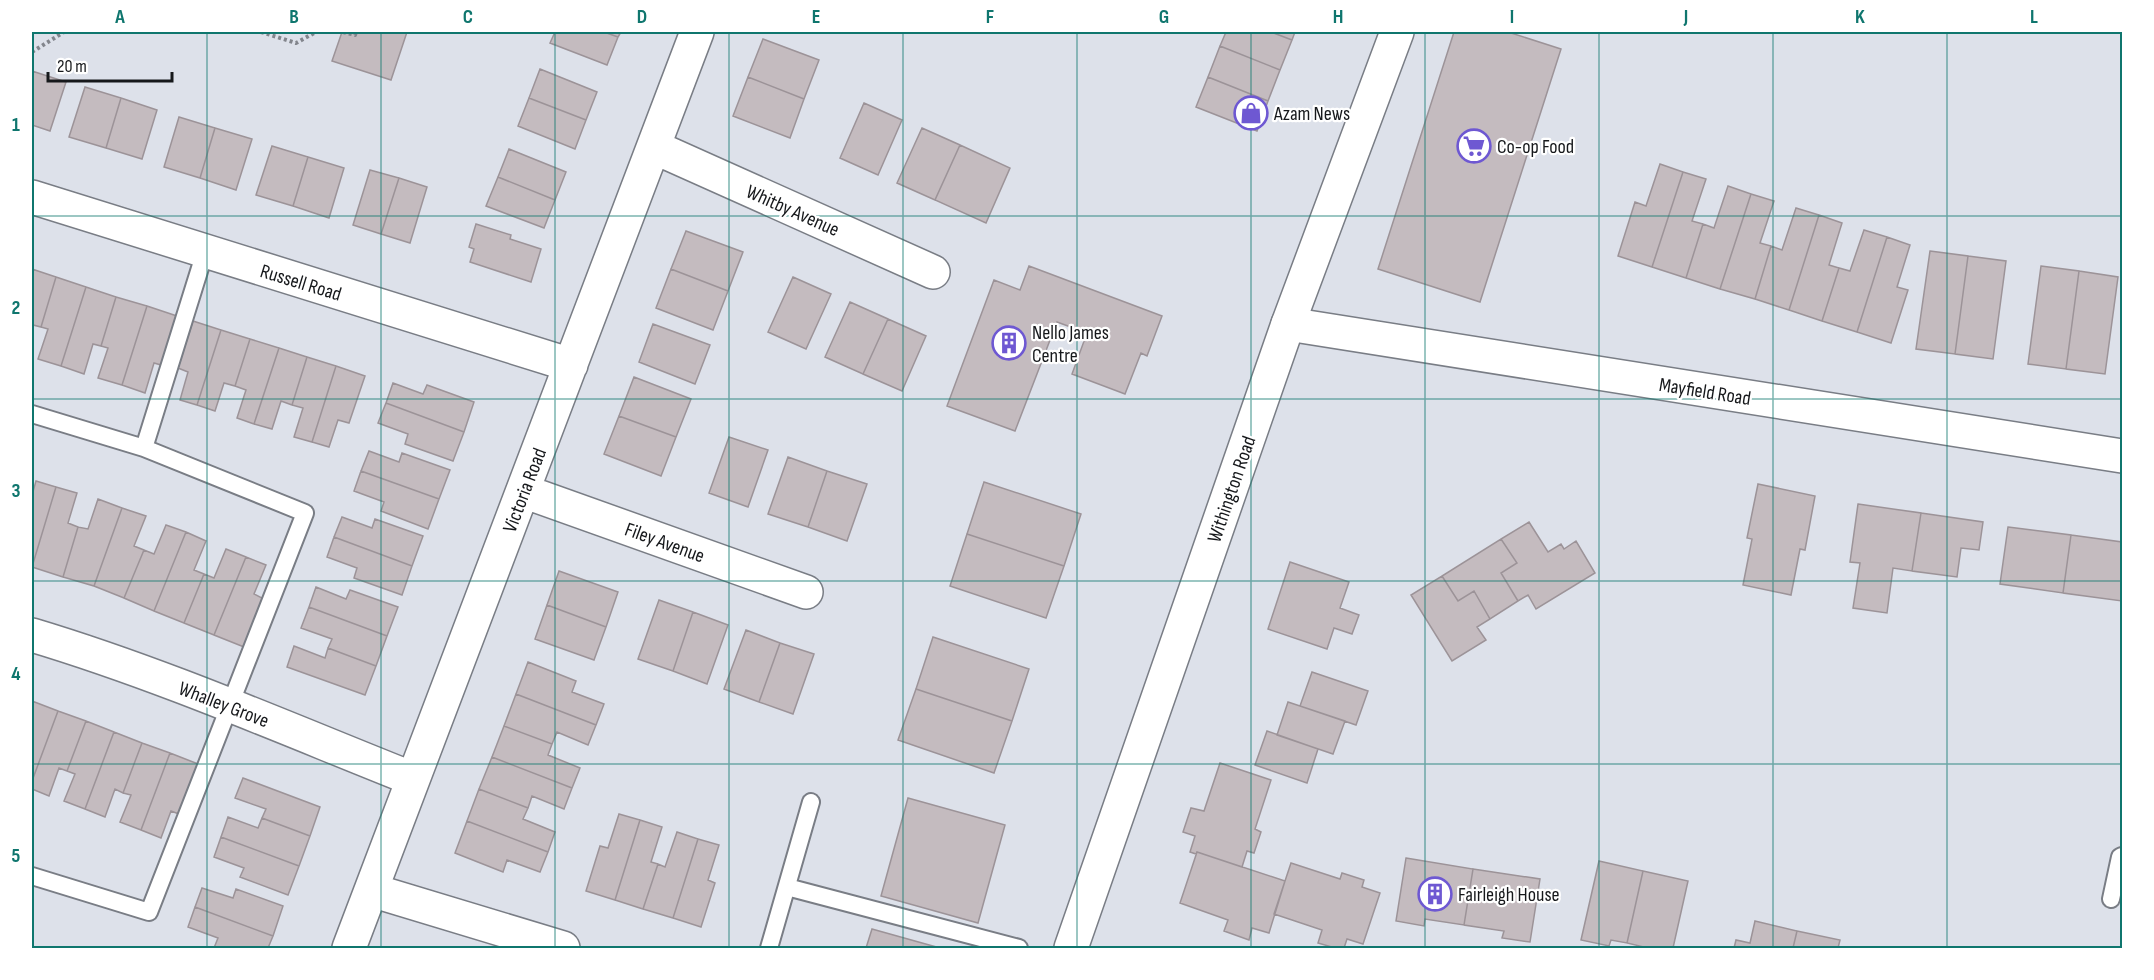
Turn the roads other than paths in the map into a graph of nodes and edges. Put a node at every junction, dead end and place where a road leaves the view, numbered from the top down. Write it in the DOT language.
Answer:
graph roads {
  1 [pos="697,32"];
  2 [pos="1397,32"];
  3 [pos="654,147"];
  4 [pos="32,197"];
  5 [pos="205,252"];
  6 [pos="933,272"];
  7 [pos="1288,324"];
  8 [pos="571,365"];
  9 [pos="32,414"];
  10 [pos="144,448"];
  11 [pos="2122,456"];
  12 [pos="523,491"];
  13 [pos="806,592"];
  14 [pos="32,635"];
  15 [pos="228,705"];
  16 [pos="414,779"];
  17 [pos="811,802"];
  18 [pos="2122,856"];
  19 [pos="32,876"];
  20 [pos="786,887"];
  21 [pos="371,891"];
  22 [pos="2110,898"];
  23 [pos="349,948"];
  24 [pos="563,948"];
  25 [pos="769,948"];
  26 [pos="1018,948"];
  27 [pos="1071,948"];
  1 -- 3 [label="street, Victoria Road"];
  2 -- 7 [label="street, Withington Road"];
  3 -- 6 [label="street, Whitby Avenue"];
  3 -- 8 [label="street, Victoria Road"];
  4 -- 5 [label="street, Russell Road"];
  5 -- 8 [label="street, Russell Road"];
  5 -- 10 [label="lane"];
  7 -- 11 [label="street, Mayfield Road"];
  7 -- 27 [label="street, Withington Road"];
  8 -- 12 [label="street, Victoria Road"];
  9 -- 10 [label="lane"];
  10 -- 15 [label="lane"];
  12 -- 13 [label="street, Filey Avenue"];
  12 -- 16 [label="street, Victoria Road"];
  14 -- 15 [label="street, Whalley Grove"];
  15 -- 16 [label="street, Whalley Grove"];
  15 -- 19 [label="lane"];
  16 -- 21 [label="street, Victoria Road"];
  17 -- 20 [label="lane"];
  18 -- 22 [label="lane"];
  20 -- 25 [label="lane"];
  20 -- 26 [label="lane"];
  21 -- 23 [label="street, Victoria Road"];
  21 -- 24 [label="street"];
}
